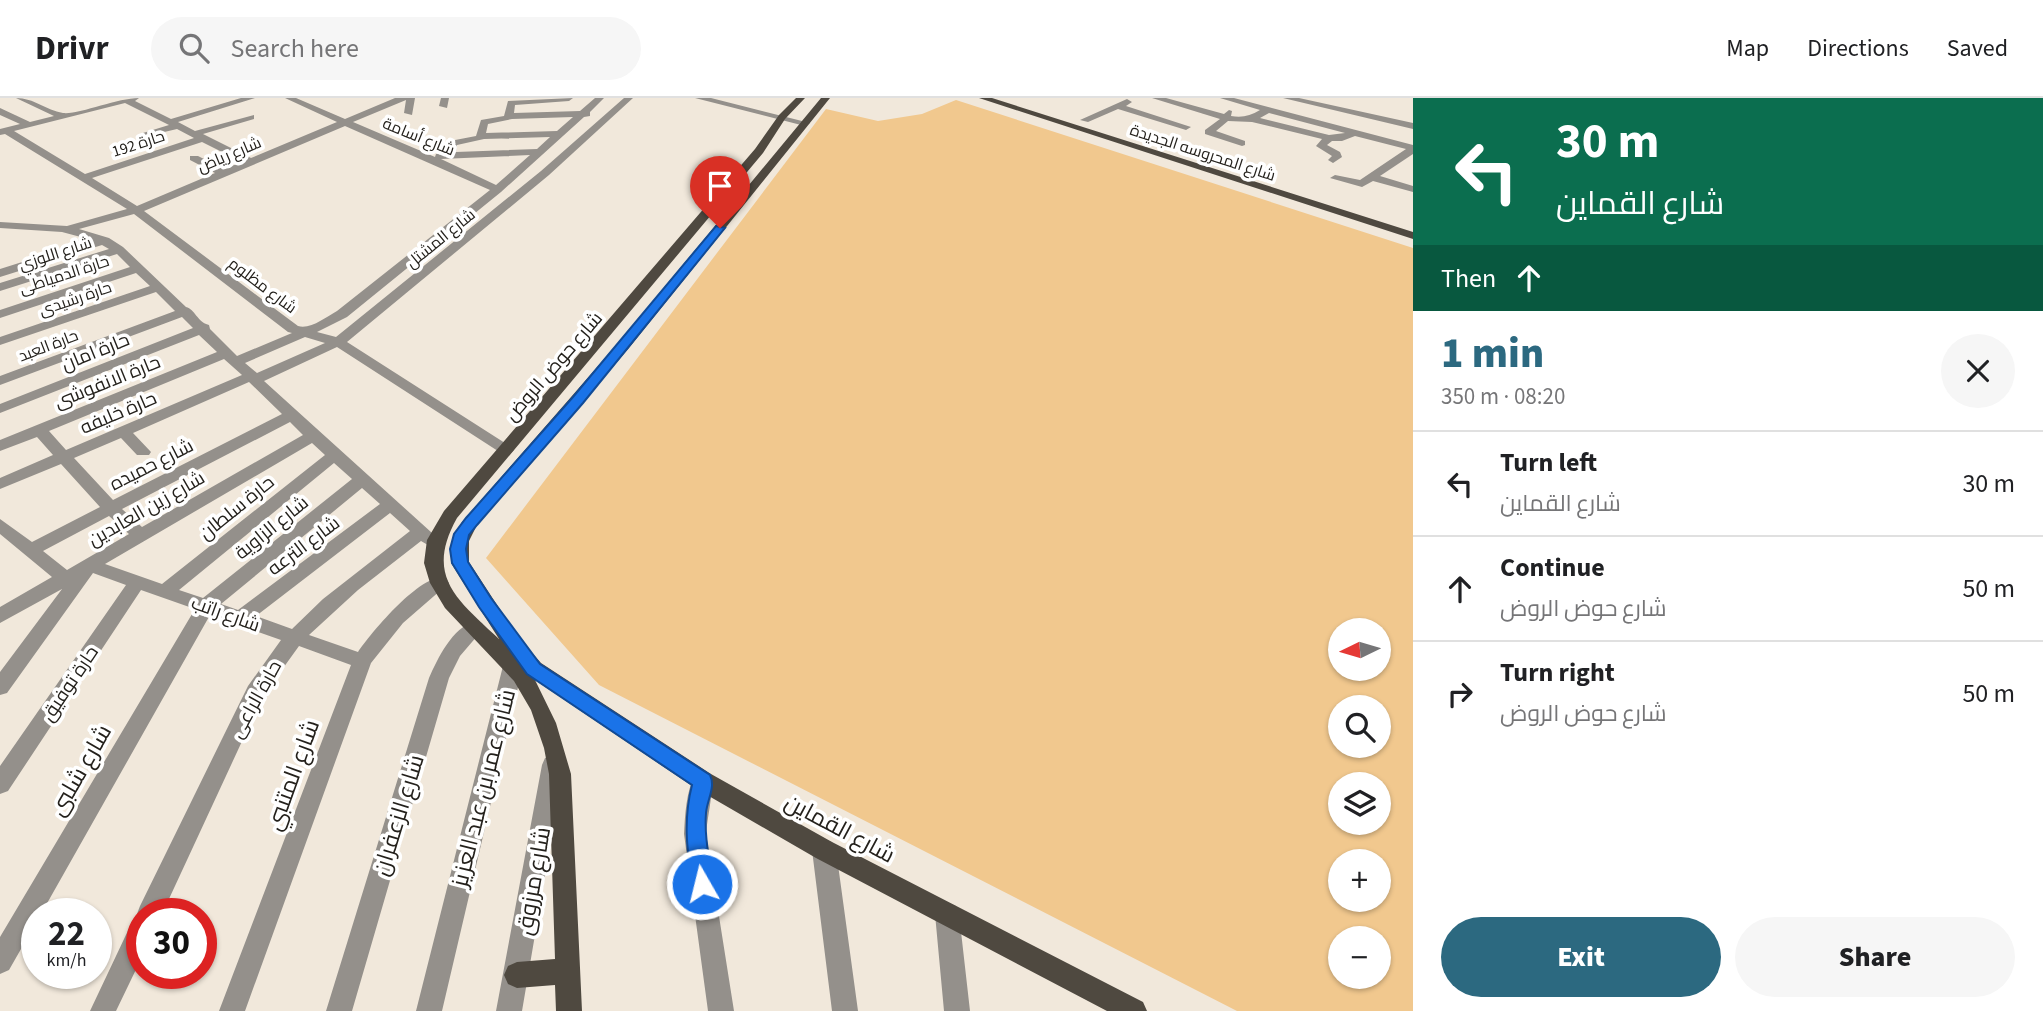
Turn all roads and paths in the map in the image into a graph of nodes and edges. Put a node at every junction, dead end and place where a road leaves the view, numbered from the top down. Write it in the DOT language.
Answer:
graph roads {
  1 [pos="20,98"];
  2 [pos="92,98"];
  3 [pos="251,98"];
  4 [pos="291,98"];
  5 [pos="403,98"];
  6 [pos="411,98"];
  7 [pos="569,98"];
  8 [pos="600,98"];
  9 [pos="629,98"];
  10 [pos="699,98"];
  11 [pos="743,98"];
  12 [pos="826,98"];
  13 [pos="982,98"];
  14 [pos="1017,98"];
  15 [pos="1129,98"];
  16 [pos="1156,98"];
  17 [pos="1224,98"];
  18 [pos="1287,98"];
  19 [pos="1308,98"];
  20 [pos="130,99"];
  21 [pos="1247,100"];
  22 [pos="317,102"];
  23 [pos="108,105"];
  24 [pos="305,105"];
  25 [pos="1116,106"];
  26 [pos="791,108"];
  27 [pos="1268,109"];
  28 [pos="0,111"];
  29 [pos="1353,112"];
  30 [pos="409,113"];
  31 [pos="584,114"];
  32 [pos="509,116"];
  33 [pos="63,117"];
  34 [pos="251,117"];
  35 [pos="608,117"];
  36 [pos="810,118"];
  37 [pos="1224,118"];
  38 [pos="1252,119"];
  39 [pos="1085,120"];
  40 [pos="343,123"];
  41 [pos="173,124"];
  42 [pos="29,125"];
  43 [pos="1413,126"];
  44 [pos="1186,127"];
  45 [pos="3,132"];
  46 [pos="1356,132"];
  47 [pos="561,134"];
  48 [pos="146,135"];
  49 [pos="199,136"];
  50 [pos="481,136"];
  51 [pos="1329,138"];
  52 [pos="1242,143"];
  53 [pos="1413,148"];
  54 [pos="540,152"];
  55 [pos="450,155"];
  56 [pos="430,156"];
  57 [pos="1399,157"];
  58 [pos="194,158"];
  59 [pos="1333,160"];
  60 [pos="1413,161"];
  61 [pos="251,162"];
  62 [pos="522,168"];
  63 [pos="223,173"];
  64 [pos="545,173"];
  65 [pos="1371,177"];
  66 [pos="83,178"];
  67 [pos="1335,178"];
  68 [pos="497,190"];
  69 [pos="1413,190"];
  70 [pos="136,210"];
  71 [pos="1400,219"];
  72 [pos="4,227"];
  73 [pos="65,228"];
  74 [pos="1413,236"];
  75 [pos="105,240"];
  76 [pos="119,250"];
  77 [pos="140,268"];
  78 [pos="0,284"];
  79 [pos="160,287"];
  80 [pos="79,288"];
  81 [pos="100,308"];
  82 [pos="187,311"];
  83 [pos="0,314"];
  84 [pos="204,328"];
  85 [pos="302,333"];
  86 [pos="601,340"];
  87 [pos="0,341"];
  88 [pos="338,342"];
  89 [pos="624,345"];
  90 [pos="232,356"];
  91 [pos="254,377"];
  92 [pos="0,381"];
  93 [pos="556,393"];
  94 [pos="578,400"];
  95 [pos="0,409"];
  96 [pos="292,415"];
  97 [pos="39,430"];
  98 [pos="123,431"];
  99 [pos="313,436"];
  100 [pos="0,446"];
  101 [pos="506,450"];
  102 [pos="143,452"];
  103 [pos="334,455"];
  104 [pos="63,457"];
  105 [pos="362,480"];
  106 [pos="0,484"];
  107 [pos="390,505"];
  108 [pos="110,509"];
  109 [pos="2,528"];
  110 [pos="141,535"];
  111 [pos="427,537"];
  112 [pos="30,550"];
  113 [pos="89,565"];
  114 [pos="65,579"];
  115 [pos="137,582"];
  116 [pos="440,583"];
  117 [pos="165,591"];
  118 [pos="206,606"];
  119 [pos="0,616"];
  120 [pos="241,618"];
  121 [pos="475,628"];
  122 [pos="293,637"];
  123 [pos="362,661"];
  124 [pos="523,667"];
  125 [pos="0,687"];
  126 [pos="556,751"];
  127 [pos="703,782"];
  128 [pos="0,784"];
  129 [pos="824,850"];
  130 [pos="157,898"];
  131 [pos="947,914"];
  132 [pos="0,961"];
  133 [pos="126,963"];
  134 [pos="569,971"];
  135 [pos="517,975"];
  136 [pos="1128,1010"];
  137 [pos="103,1011"];
  138 [pos="232,1011"];
  139 [pos="339,1011"];
  140 [pos="429,1011"];
  141 [pos="509,1011"];
  142 [pos="569,1011"];
  143 [pos="721,1011"];
  144 [pos="845,1011"];
  145 [pos="957,1011"];
  1 -- 33 [label="street"];
  2 -- 23 [label="street"];
  3 -- 41 [label="street"];
  4 -- 24 [label="street, شارع أسامة"];
  5 -- 40 [label="street, شارع رياض"];
  6 -- 30 [label="street"];
  7 -- 32 [label="street"];
  8 -- 31 [label="street, شارع المشتل"];
  9 -- 35 [label="street, شارع المشتل"];
  10 -- 26 [label="street"];
  11 -- 26 [label="street"];
  12 -- 36 [label="main road, شارع حوض الروض"];
  13 -- 74 [label="main road, شارع المحروسه الجديدة"];
  14 -- 39 [label="main road, شارع المحروسه الجديدة"];
  15 -- 25 [label="street"];
  16 -- 37 [label="street"];
  17 -- 21 [label="street"];
  18 -- 29 [label="street"];
  19 -- 29 [label="street"];
  20 -- 23 [label="street"];
  20 -- 41 [label="street"];
  21 -- 27 [label="street"];
  21 -- 37 [label="street"];
  22 -- 24 [label="street"];
  23 -- 33 [label="street"];
  24 -- 40 [label="street, شارع أسامة"];
  25 -- 39 [label="street"];
  25 -- 44 [label="street"];
  26 -- 36 [label="street"];
  26 -- 86 [label="main road, شارع حوض الروض"];
  27 -- 38 [label="street"];
  27 -- 46 [label="street"];
  28 -- 42 [label="street"];
  29 -- 43 [label="street"];
  31 -- 32 [label="street"];
  31 -- 35 [label="street"];
  31 -- 47 [label="street, شارع المشتل"];
  32 -- 50 [label="street"];
  33 -- 42 [label="street"];
  34 -- 49 [label="street, حارة 192"];
  35 -- 64 [label="street, شارع المشتل"];
  36 -- 89 [label="main road, شارع حوض الروض"];
  37 -- 38 [label="street"];
  37 -- 52 [label="street"];
  38 -- 51 [label="street"];
  39 -- 71 [label="main road, شارع المحروسه الجديدة"];
  40 -- 56 [label="street, شارع أسامة"];
  40 -- 61 [label="street, شارع رياض"];
  41 -- 48 [label="street"];
  41 -- 49 [label="street"];
  42 -- 45 [label="street"];
  45 -- 66 [label="street, شارع مظلوم"];
  46 -- 51 [label="street"];
  46 -- 53 [label="street"];
  47 -- 50 [label="street"];
  47 -- 54 [label="street, شارع المشتل"];
  49 -- 61 [label="street"];
  49 -- 66 [label="street, حارة 192"];
  50 -- 55 [label="street"];
  51 -- 59 [label="street"];
  53 -- 57 [label="street"];
  54 -- 55 [label="street"];
  54 -- 62 [label="street, شارع المشتل"];
  55 -- 56 [label="street"];
  56 -- 68 [label="street, شارع أسامة"];
  57 -- 60 [label="street"];
  57 -- 65 [label="street"];
  58 -- 63 [label="street"];
  61 -- 63 [label="street, شارع رياض"];
  62 -- 64 [label="street"];
  62 -- 68 [label="street, شارع المشتل"];
  63 -- 70 [label="street, شارع رياض"];
  64 -- 88 [label="street, شارع المشتل"];
  65 -- 67 [label="street"];
  65 -- 69 [label="street"];
  66 -- 70 [label="street, شارع مظلوم"];
  68 -- 85 [label="street, شارع المشتل"];
  70 -- 73 [label="street, شارع رياض"];
  70 -- 85 [label="street, شارع مظلوم"];
  72 -- 73 [label="street"];
  73 -- 75 [label="street"];
  75 -- 76 [label="street"];
  75 -- 78 [label="street"];
  76 -- 77 [label="street"];
  76 -- 78 [label="street, شارع اللوزي"];
  77 -- 79 [label="street"];
  77 -- 80 [label="street, حارة الدمياطى"];
  79 -- 81 [label="street, حارة رشيدى"];
  79 -- 82 [label="street"];
  80 -- 81 [label="street"];
  80 -- 83 [label="street, حارة الدمياطى"];
  81 -- 87 [label="street, حارة رشيدى"];
  82 -- 84 [label="street"];
  82 -- 92 [label="street, حارة العبد"];
  84 -- 90 [label="street"];
  84 -- 95 [label="street, حارة امان"];
  85 -- 88 [label="street, شارع مظلوم"];
  85 -- 90 [label="street, شارع المشتل"];
  86 -- 89 [label="main road"];
  86 -- 93 [label="main road, شارع حوض الروض"];
  88 -- 91 [label="street, شارع المشتل"];
  88 -- 101 [label="street, شارع مظلوم"];
  89 -- 94 [label="main road, شارع حوض الروض"];
  90 -- 91 [label="street"];
  90 -- 97 [label="street, حارة الانفوشى"];
  91 -- 96 [label="street"];
  91 -- 98 [label="street, حارة خليفه"];
  93 -- 94 [label="main road"];
  93 -- 101 [label="main road, شارع حوض الروض"];
  94 -- 124 [label="main road, شارع حوض الروض"];
  96 -- 99 [label="street"];
  96 -- 108 [label="street, شارع حميده"];
  97 -- 100 [label="street, حارة الانفوشى"];
  97 -- 104 [label="street"];
  98 -- 102 [label="street"];
  98 -- 104 [label="street, حارة خليفه"];
  99 -- 103 [label="street"];
  99 -- 110 [label="street, شارع زين العابدين"];
  101 -- 111 [label="main road, شارع حوض الروض"];
  103 -- 105 [label="street"];
  103 -- 117 [label="street, حارة سلطان"];
  104 -- 106 [label="street, حارة خليفه"];
  104 -- 108 [label="street"];
  105 -- 107 [label="street"];
  105 -- 118 [label="street, شارع الزاوية"];
  107 -- 111 [label="street"];
  107 -- 120 [label="street, شارع الترعه"];
  108 -- 110 [label="street"];
  108 -- 112 [label="street, شارع حميده"];
  109 -- 112 [label="street"];
  110 -- 113 [label="street, شارع زين العابدين"];
  111 -- 116 [label="main road"];
  111 -- 122 [label="street, حارة الراعى"];
  112 -- 114 [label="street"];
  113 -- 114 [label="street, شارع زين العابدين"];
  113 -- 115 [label="street, شارع راتب"];
  113 -- 125 [label="street"];
  114 -- 119 [label="street, شارع زين العابدين"];
  115 -- 117 [label="street, شارع راتب"];
  115 -- 128 [label="street, حارة توفيق"];
  116 -- 121 [label="main road"];
  116 -- 123 [label="street, شارع المتنبي"];
  117 -- 118 [label="street, شارع راتب"];
  118 -- 120 [label="street, شارع راتب"];
  118 -- 132 [label="street, شارع شلبى"];
  120 -- 122 [label="street, شارع راتب"];
  121 -- 124 [label="main road"];
  121 -- 139 [label="street, شارع الزعفران"];
  122 -- 123 [label="street, شارع راتب"];
  122 -- 130 [label="street, حارة الراعى"];
  123 -- 138 [label="street, شارع المتنبي"];
  124 -- 126 [label="main road, شارع عمر بن عبد العزيز"];
  124 -- 127 [label="main road, شارع القماين"];
  124 -- 140 [label="street, شارع عمر بن عبد العزيز"];
  126 -- 134 [label="main road, شارع عمر بن عبد العزيز"];
  126 -- 135 [label="street, شارع مرزوق"];
  127 -- 129 [label="main road, شارع القماين"];
  127 -- 143 [label="street"];
  129 -- 131 [label="main road, شارع القماين"];
  129 -- 144 [label="street"];
  131 -- 136 [label="main road, شارع القماين"];
  131 -- 145 [label="street"];
  133 -- 137 [label="street"];
  134 -- 135 [label="main road"];
  134 -- 142 [label="main road, شارع عمر بن عبد العزيز"];
  135 -- 141 [label="street, شارع مرزوق"];
}
